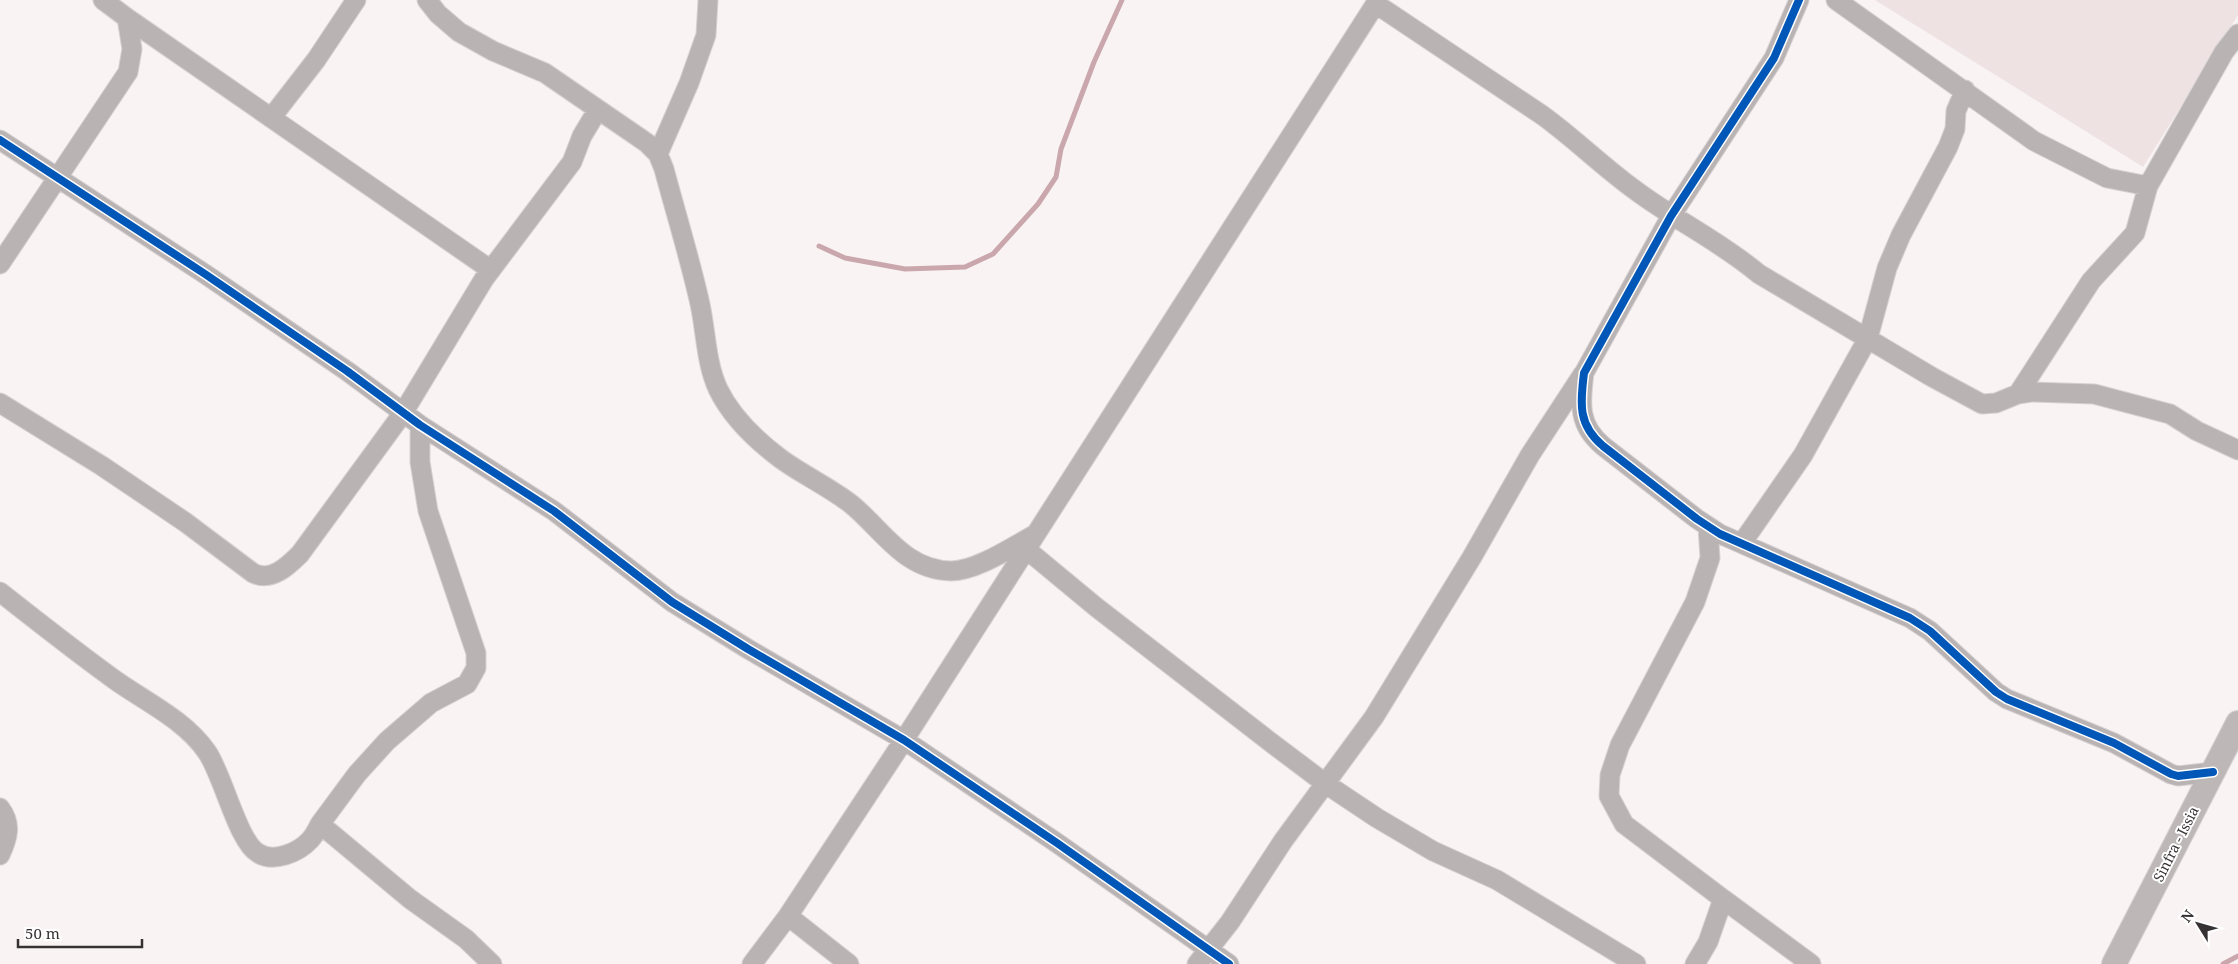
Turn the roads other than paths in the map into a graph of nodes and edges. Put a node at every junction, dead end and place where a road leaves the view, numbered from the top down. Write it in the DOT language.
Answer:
graph roads {
  1 [pos="103,0"];
  2 [pos="356,0"];
  3 [pos="427,0"];
  4 [pos="708,0"];
  5 [pos="1799,0"];
  6 [pos="1836,0"];
  7 [pos="1377,2"];
  8 [pos="128,18"];
  9 [pos="2238,34"];
  10 [pos="1965,90"];
  11 [pos="597,111"];
  12 [pos="271,118"];
  13 [pos="0,140"];
  14 [pos="658,154"];
  15 [pos="58,177"];
  16 [pos="2148,186"];
  17 [pos="1671,216"];
  18 [pos="0,264"];
  19 [pos="491,270"];
  20 [pos="1868,338"];
  21 [pos="1584,373"];
  22 [pos="2018,394"];
  23 [pos="0,403"];
  24 [pos="403,413"];
  25 [pos="420,425"];
  26 [pos="2238,450"];
  27 [pos="1708,527"];
  28 [pos="1037,534"];
  29 [pos="1742,543"];
  30 [pos="1026,550"];
  31 [pos="0,592"];
  32 [pos="2238,723"];
  33 [pos="904,740"];
  34 [pos="2213,772"];
  35 [pos="1326,784"];
  36 [pos="0,808"];
  37 [pos="320,824"];
  38 [pos="0,855"];
  39 [pos="1723,899"];
  40 [pos="788,916"];
  41 [pos="1209,949"];
  42 [pos="492,964"];
  43 [pos="752,964"];
  44 [pos="849,964"];
  45 [pos="1197,964"];
  46 [pos="1229,964"];
  47 [pos="1636,964"];
  48 [pos="1695,964"];
  49 [pos="1811,964"];
  50 [pos="2114,964"];
  1 -- 8 [label="street"];
  2 -- 12 [label="street"];
  3 -- 11 [label="street"];
  4 -- 14 [label="street"];
  5 -- 17 [label="street"];
  6 -- 10 [label="street"];
  7 -- 17 [label="street"];
  7 -- 28 [label="street"];
  8 -- 12 [label="street"];
  8 -- 15 [label="street"];
  9 -- 16 [label="street"];
  10 -- 16 [label="street"];
  10 -- 20 [label="street"];
  11 -- 14 [label="street"];
  11 -- 19 [label="street"];
  12 -- 19 [label="street"];
  13 -- 15 [label="street"];
  14 -- 28 [label="street"];
  15 -- 18 [label="street"];
  15 -- 24 [label="street"];
  16 -- 22 [label="street"];
  17 -- 20 [label="street"];
  17 -- 21 [label="street"];
  19 -- 24 [label="street"];
  20 -- 22 [label="street"];
  20 -- 29 [label="street"];
  21 -- 27 [label="street"];
  21 -- 35 [label="street"];
  22 -- 26 [label="street"];
  23 -- 24 [label="street"];
  24 -- 25 [label="street"];
  25 -- 33 [label="street"];
  25 -- 37 [label="street"];
  27 -- 29 [label="street"];
  27 -- 39 [label="street"];
  28 -- 30 [label="street"];
  29 -- 34 [label="street"];
  30 -- 33 [label="street"];
  30 -- 35 [label="street"];
  31 -- 37 [label="street"];
  32 -- 34 [label="main road, Sinfra - Issia"];
  33 -- 40 [label="street"];
  33 -- 41 [label="street"];
  34 -- 50 [label="main road, Sinfra - Issia"];
  35 -- 41 [label="street"];
  35 -- 47 [label="street"];
  36 -- 38 [label="street"];
  37 -- 42 [label="street"];
  39 -- 48 [label="street"];
  39 -- 49 [label="street"];
  40 -- 43 [label="street"];
  40 -- 44 [label="street"];
  41 -- 45 [label="street"];
  41 -- 46 [label="street"];
}
